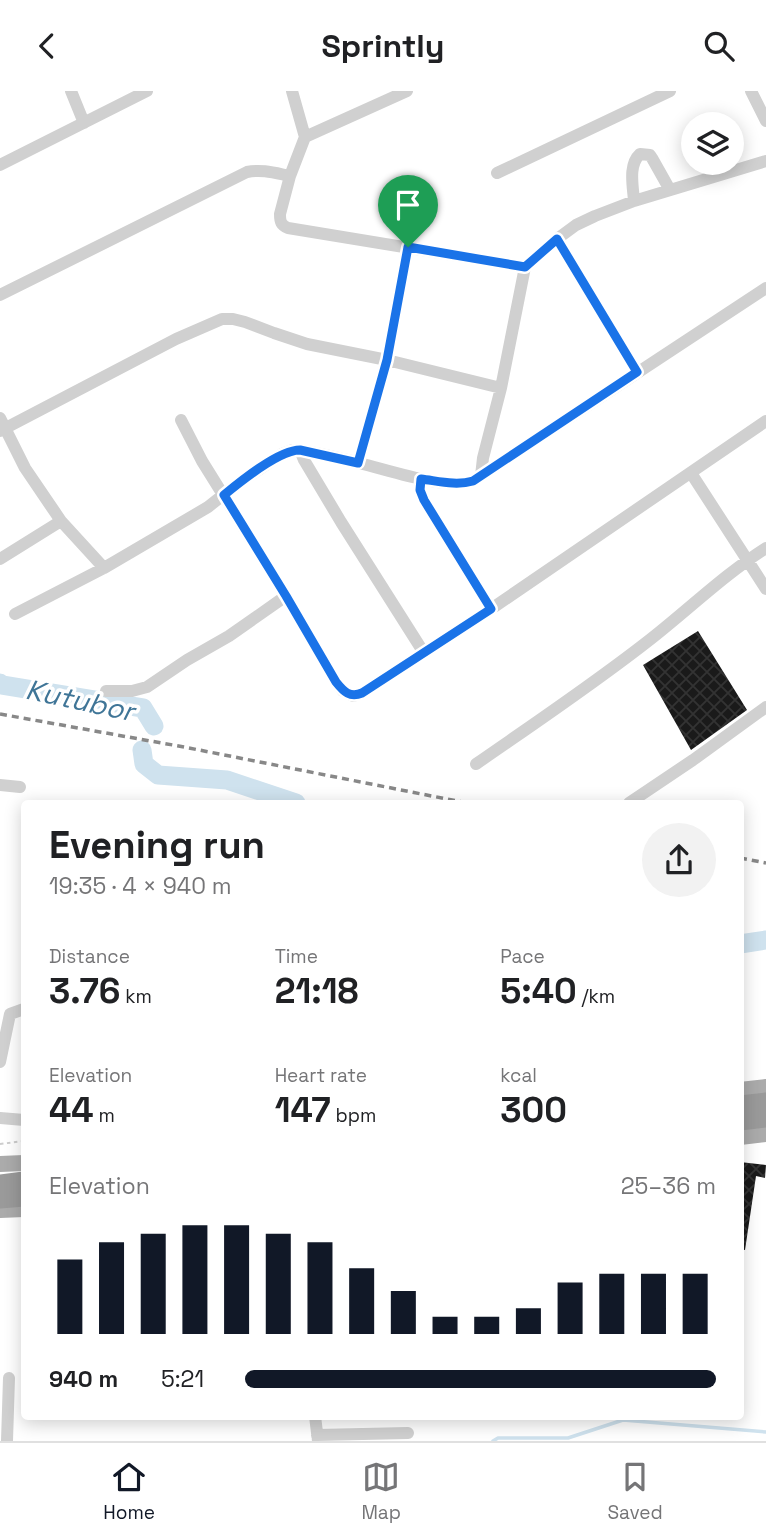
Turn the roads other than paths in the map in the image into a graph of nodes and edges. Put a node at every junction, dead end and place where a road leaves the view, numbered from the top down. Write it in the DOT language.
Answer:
graph roads {
  1 [pos="71,91"];
  2 [pos="147,91"];
  3 [pos="292,91"];
  4 [pos="407,91"];
  5 [pos="670,91"];
  6 [pos="751,91"];
  7 [pos="766,121"];
  8 [pos="84,123"];
  9 [pos="305,137"];
  10 [pos="766,161"];
  11 [pos="0,165"];
  12 [pos="498,173"];
  13 [pos="290,176"];
  14 [pos="670,190"];
  15 [pos="634,201"];
  16 [pos="557,239"];
  17 [pos="408,247"];
  18 [pos="525,267"];
  19 [pos="766,288"];
  20 [pos="0,295"];
  21 [pos="387,360"];
  22 [pos="637,372"];
  23 [pos="501,388"];
  24 [pos="181,420"];
  25 [pos="766,421"];
  26 [pos="1,426"];
  27 [pos="300,450"];
  28 [pos="358,463"];
  29 [pos="691,473"];
  30 [pos="481,476"];
  31 [pos="421,479"];
  32 [pos="224,495"];
  33 [pos="61,521"];
  34 [pos="766,548"];
  35 [pos="0,559"];
  36 [pos="748,559"];
  37 [pos="104,568"];
  38 [pos="766,589"];
  39 [pos="286,596"];
  40 [pos="491,609"];
  41 [pos="15,614"];
  42 [pos="424,653"];
  43 [pos="106,691"];
  44 [pos="766,707"];
  45 [pos="476,764"];
  46 [pos="0,785"];
  47 [pos="20,787"];
  48 [pos="633,800"];
  49 [pos="21,1010"];
  50 [pos="0,1062"];
  51 [pos="766,1087"];
  52 [pos="744,1090"];
  53 [pos="766,1102"];
  54 [pos="744,1105"];
  55 [pos="0,1118"];
  56 [pos="766,1118"];
  57 [pos="21,1120"];
  58 [pos="744,1121"];
  59 [pos="766,1134"];
  60 [pos="744,1137"];
  61 [pos="21,1163"];
  62 [pos="0,1164"];
  63 [pos="21,1181"];
  64 [pos="0,1184"];
  65 [pos="21,1197"];
  66 [pos="0,1199"];
  67 [pos="21,1209"];
  68 [pos="0,1210"];
  69 [pos="9,1378"];
  70 [pos="316,1420"];
  71 [pos="408,1433"];
  72 [pos="318,1438"];
  73 [pos="7,1441"];
  1 -- 8 [label="street"];
  2 -- 8 [label="street"];
  3 -- 9 [label="street"];
  4 -- 9 [label="street"];
  5 -- 12 [label="street"];
  6 -- 7 [label="street"];
  8 -- 11 [label="street"];
  9 -- 13 [label="street"];
  10 -- 14 [label="street"];
  13 -- 17 [label="street"];
  13 -- 20 [label="street"];
  14 -- 15 [label="street"];
  14 -- 15 [label="street"];
  15 -- 16 [label="street"];
  16 -- 18 [label="street"];
  16 -- 22 [label="street"];
  17 -- 18 [label="street"];
  17 -- 21 [label="street"];
  18 -- 23 [label="street"];
  19 -- 22 [label="street"];
  21 -- 23 [label="street"];
  21 -- 26 [label="street"];
  21 -- 28 [label="street"];
  22 -- 30 [label="street"];
  23 -- 30 [label="street"];
  24 -- 32 [label="street"];
  25 -- 29 [label="street"];
  26 -- 33 [label="street"];
  27 -- 28 [label="street"];
  27 -- 32 [label="street"];
  27 -- 42 [label="street"];
  28 -- 31 [label="street"];
  29 -- 36 [label="street"];
  29 -- 40 [label="street"];
  30 -- 31 [label="street"];
  31 -- 40 [label="street"];
  32 -- 37 [label="street"];
  32 -- 39 [label="street"];
  33 -- 35 [label="street"];
  33 -- 37 [label="street"];
  34 -- 36 [label="street"];
  36 -- 38 [label="street"];
  36 -- 45 [label="street"];
  37 -- 41 [label="street"];
  39 -- 42 [label="street"];
  39 -- 43 [label="street"];
  40 -- 42 [label="street"];
  44 -- 48 [label="street"];
  46 -- 47 [label="street"];
  49 -- 50 [label="street"];
  51 -- 52 [label="main road"];
  53 -- 54 [label="highway"];
  55 -- 57 [label="street"];
  56 -- 58 [label="highway"];
  59 -- 60 [label="main road"];
  61 -- 62 [label="main road"];
  63 -- 64 [label="highway"];
  65 -- 66 [label="highway"];
  67 -- 68 [label="main road"];
  69 -- 73 [label="street"];
  70 -- 72 [label="street"];
  71 -- 72 [label="street"];
}
